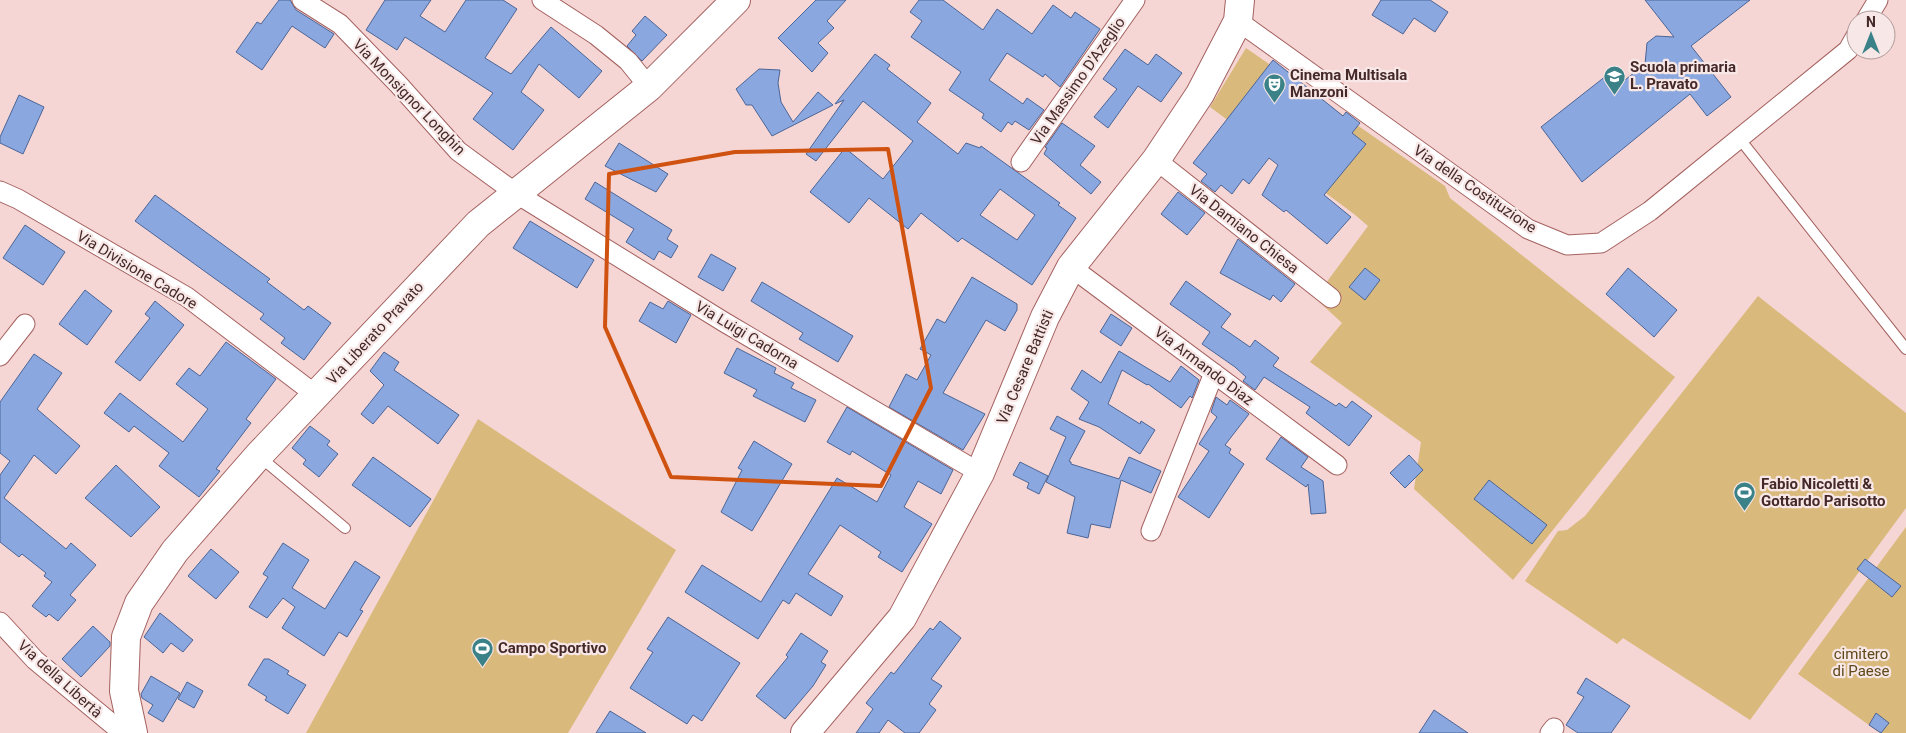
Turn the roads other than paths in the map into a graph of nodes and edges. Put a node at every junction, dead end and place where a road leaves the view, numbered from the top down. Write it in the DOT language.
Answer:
graph roads {
  1 [pos="302,0"];
  2 [pos="542,0"];
  3 [pos="736,0"];
  4 [pos="1134,0"];
  5 [pos="1239,11"];
  6 [pos="1846,52"];
  7 [pos="649,87"];
  8 [pos="1739,138"];
  9 [pos="1156,160"];
  10 [pos="1021,162"];
  11 [pos="0,191"];
  12 [pos="517,194"];
  13 [pos="1071,268"];
  14 [pos="1331,298"];
  15 [pos="25,324"];
  16 [pos="1906,349"];
  17 [pos="0,356"];
  18 [pos="1214,374"];
  19 [pos="316,395"];
  20 [pos="258,456"];
  21 [pos="1337,465"];
  22 [pos="980,473"];
  23 [pos="345,528"];
  24 [pos="1151,531"];
  25 [pos="0,622"];
  26 [pos="122,733"];
  27 [pos="133,733"];
  28 [pos="805,733"];
  1 -- 12 [label="street, Via Monsignor Longhin"];
  2 -- 7 [label="street"];
  3 -- 7 [label="street, Via Liberato Pravato"];
  4 -- 10 [label="street, Via Massimo D'Azeglio"];
  5 -- 8 [label="street, Via della Costituzione"];
  5 -- 9 [label="street, Via Cesare Battisti"];
  6 -- 8 [label="street, Via della Costituzione"];
  7 -- 12 [label="street, Via Liberato Pravato"];
  8 -- 16 [label="lane"];
  9 -- 13 [label="street, Via Cesare Battisti"];
  9 -- 14 [label="street, Via Damiano Chiesa"];
  11 -- 19 [label="street, Via Divisione Cadore"];
  12 -- 19 [label="street, Via Liberato Pravato"];
  12 -- 22 [label="street, Via Luigi Cadorna"];
  13 -- 18 [label="street, Via Armando Diaz"];
  13 -- 22 [label="street, Via Cesare Battisti"];
  15 -- 17 [label="street"];
  18 -- 21 [label="street, Via Armando Diaz"];
  18 -- 24 [label="street"];
  19 -- 20 [label="street, Via Liberato Pravato"];
  20 -- 23 [label="lane"];
  20 -- 27 [label="street, Via Liberato Pravato"];
  22 -- 28 [label="street, Via Cesare Battisti"];
  25 -- 26 [label="street, Via della Libertà"];
}
